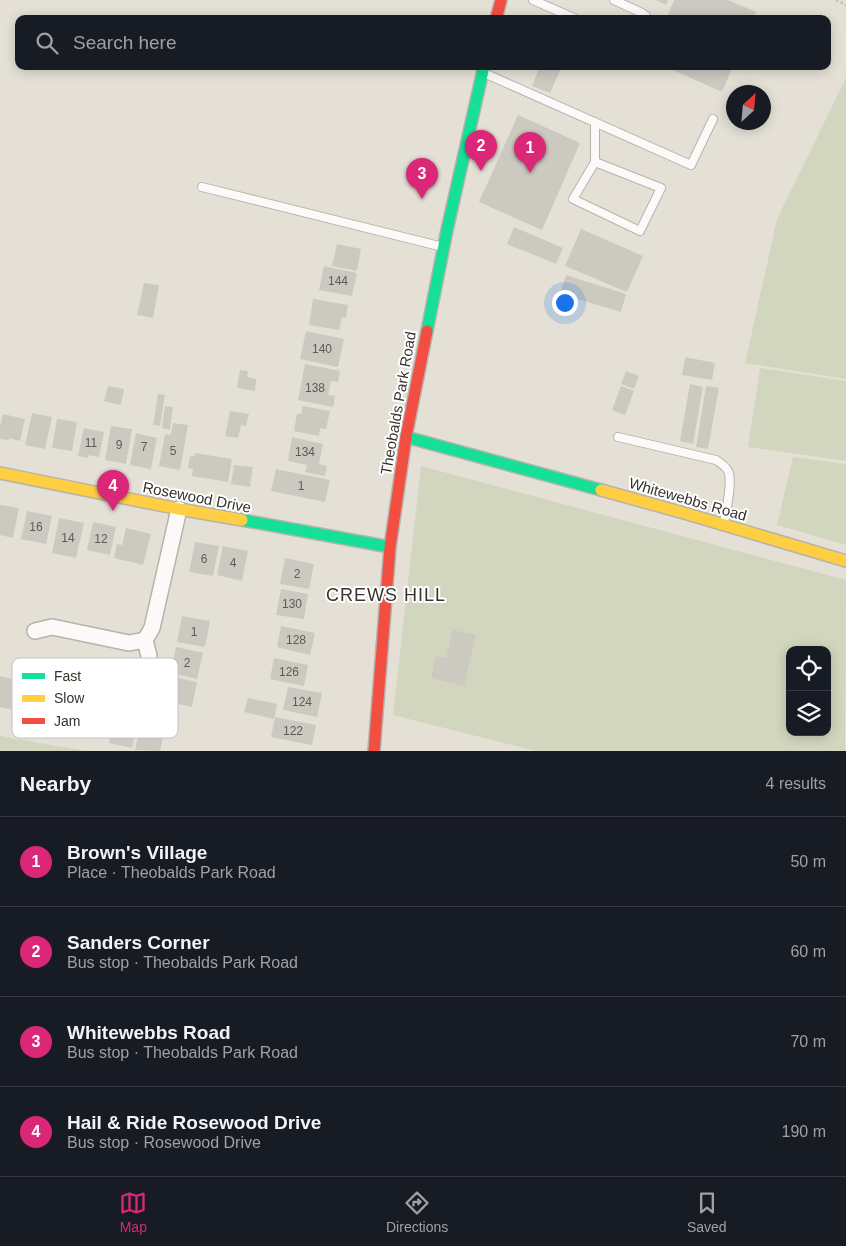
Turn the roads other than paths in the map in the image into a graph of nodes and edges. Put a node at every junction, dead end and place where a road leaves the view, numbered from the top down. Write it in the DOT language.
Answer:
graph roads {
  1 [pos="501,0"];
  2 [pos="614,0"];
  3 [pos="538,1"];
  4 [pos="497,15"];
  5 [pos="568,15"];
  6 [pos="645,15"];
  7 [pos="483,70"];
  8 [pos="713,119"];
  9 [pos="595,122"];
  10 [pos="595,162"];
  11 [pos="202,187"];
  12 [pos="443,247"];
  13 [pos="406,437"];
  14 [pos="618,437"];
  15 [pos="0,474"];
  16 [pos="179,509"];
  17 [pos="724,525"];
  18 [pos="390,547"];
  19 [pos="846,561"];
  20 [pos="35,631"];
  21 [pos="144,640"];
  22 [pos="149,658"];
  23 [pos="374,751"];
  1 -- 4 [label="street"];
  2 -- 6 [label="lane"];
  3 -- 5 [label="lane"];
  7 -- 9 [label="lane"];
  7 -- 12 [label="street, Theobalds Park Road"];
  8 -- 9 [label="lane"];
  9 -- 10 [label="lane"];
  10 -- 10 [label="lane"];
  11 -- 12 [label="lane"];
  12 -- 13 [label="street, Theobalds Park Road"];
  13 -- 17 [label="street, Whitewebbs Road"];
  13 -- 18 [label="street, Theobalds Park Road"];
  14 -- 17 [label="lane"];
  15 -- 16 [label="street, Rosewood Drive"];
  16 -- 18 [label="street, Rosewood Drive"];
  16 -- 21 [label="street"];
  17 -- 19 [label="street, Whitewebbs Road"];
  18 -- 23 [label="street, Theobalds Park Road"];
  20 -- 21 [label="street"];
  21 -- 22 [label="street"];
}
